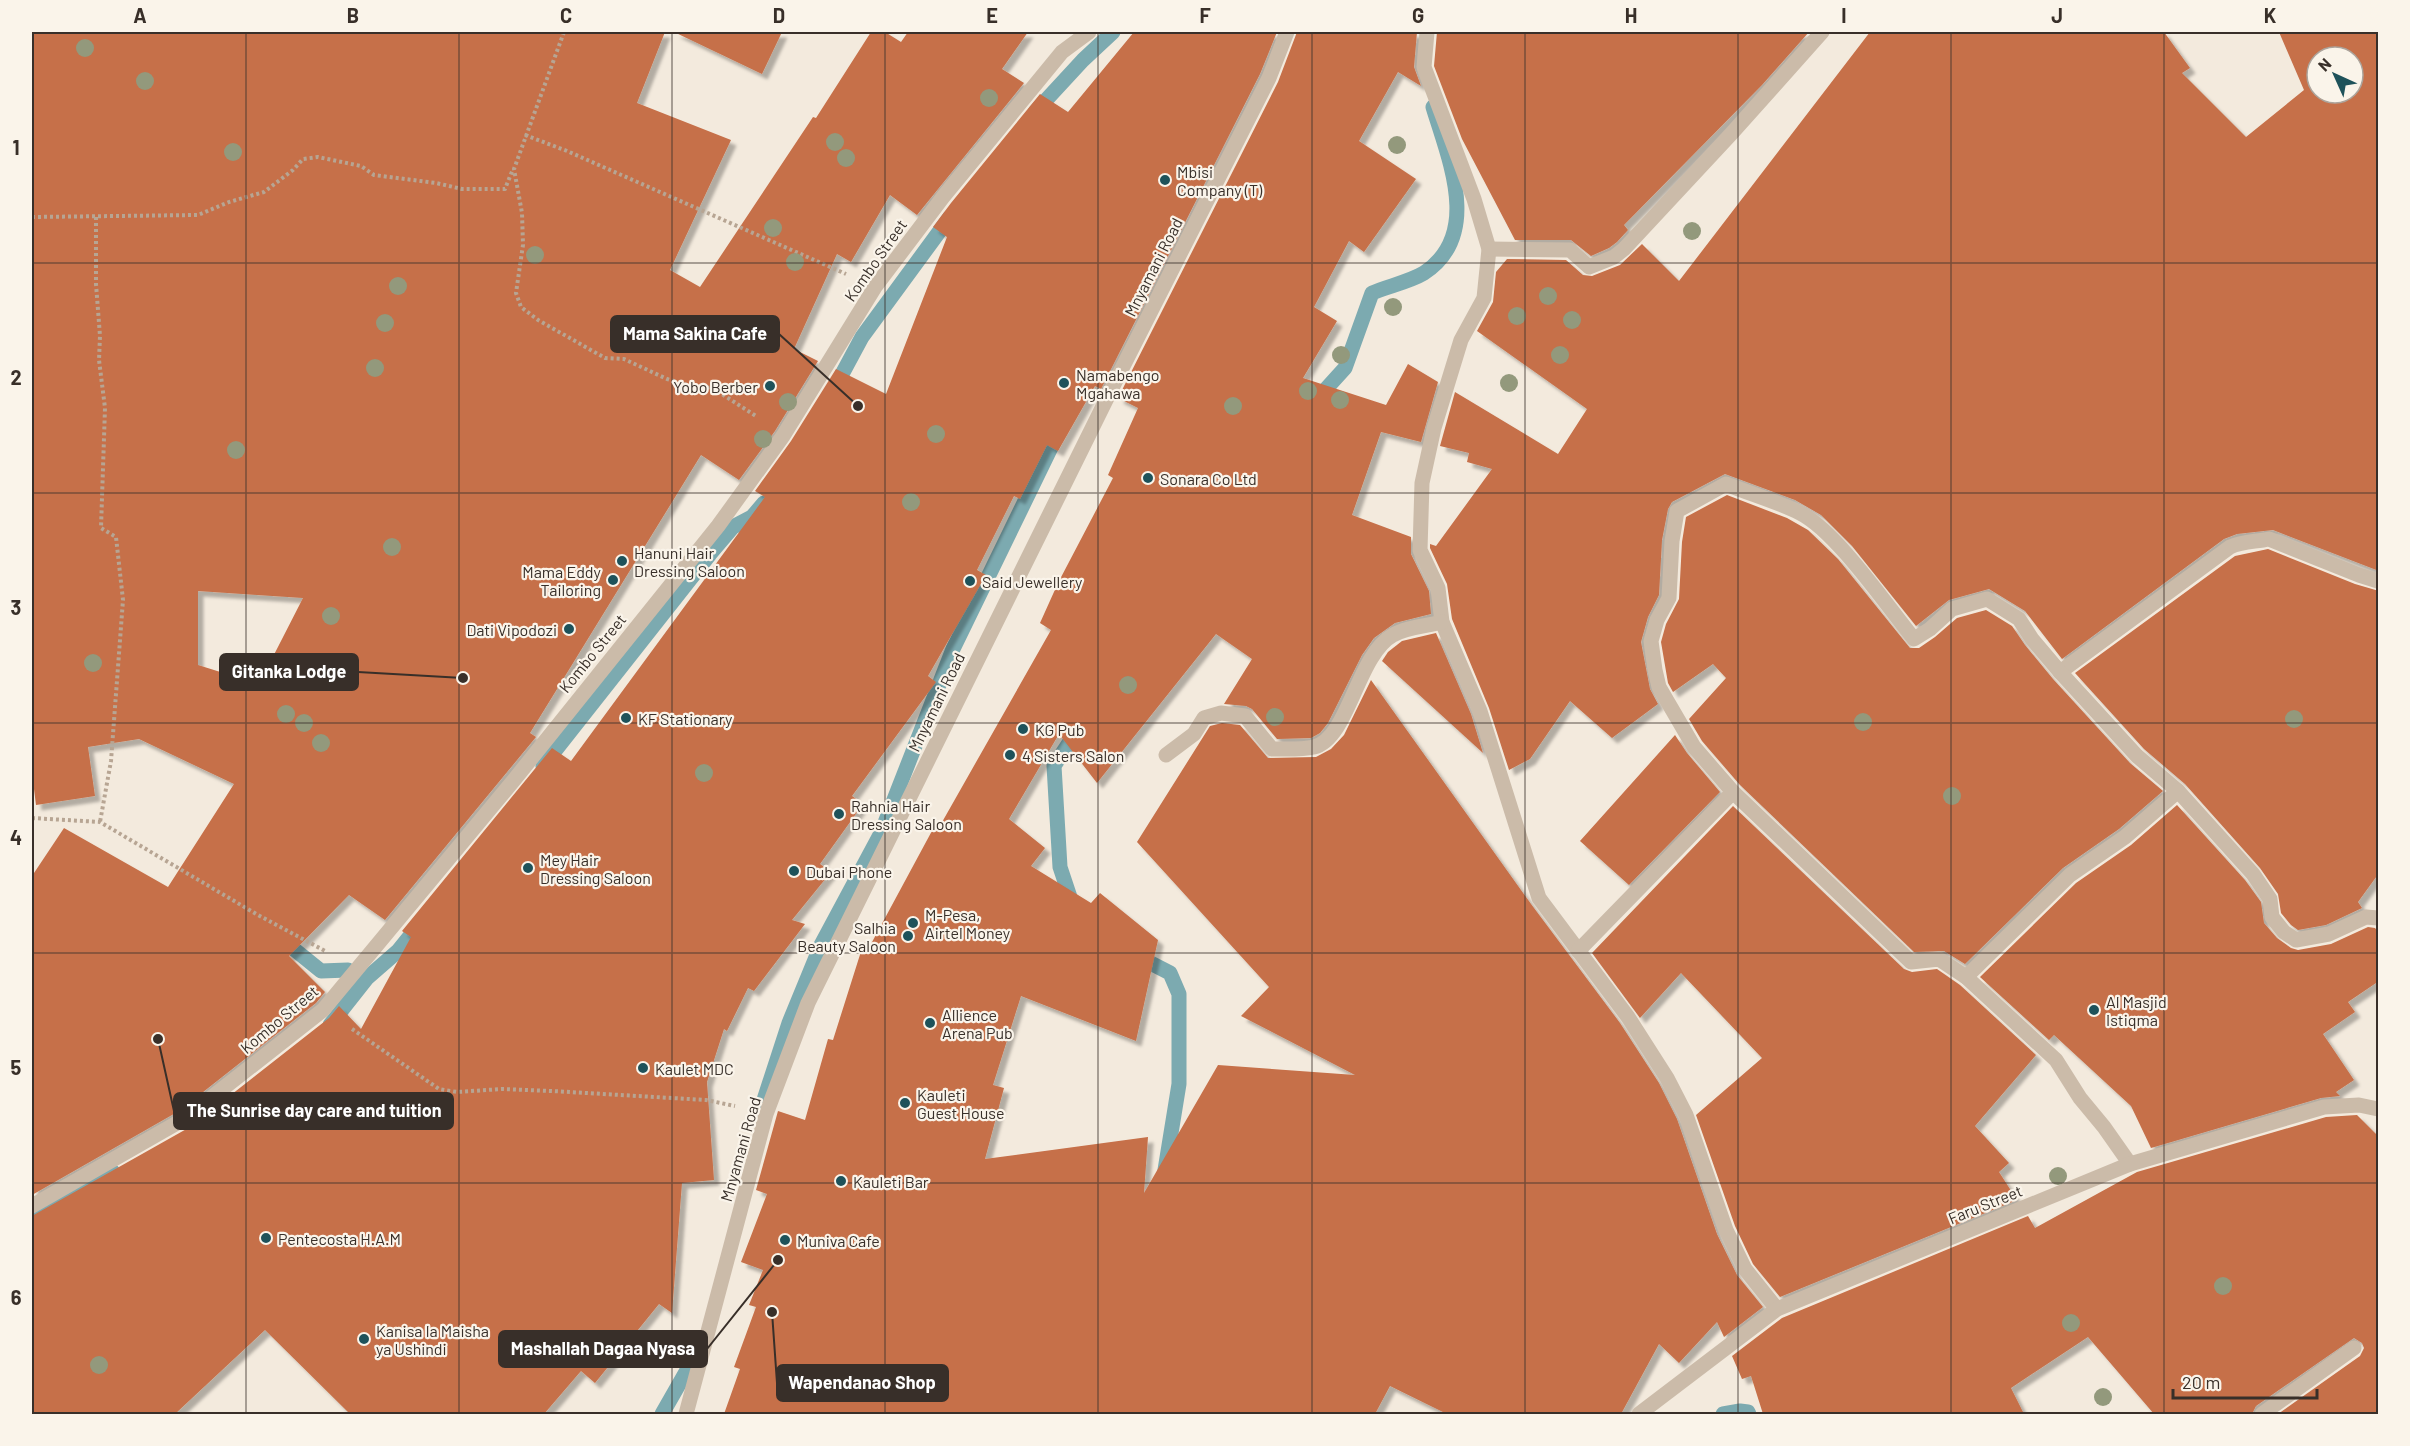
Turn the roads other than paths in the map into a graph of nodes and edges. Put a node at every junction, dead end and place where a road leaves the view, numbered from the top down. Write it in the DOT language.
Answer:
graph roads {
  1 [pos="1089,32"];
  2 [pos="1287,32"];
  3 [pos="1427,32"];
  4 [pos="1822,32"];
  5 [pos="1489,249"];
  6 [pos="2379,581"];
  7 [pos="1442,621"];
  8 [pos="2060,672"];
  9 [pos="1166,755"];
  10 [pos="2178,791"];
  11 [pos="1733,792"];
  12 [pos="2379,918"];
  13 [pos="1578,951"];
  14 [pos="1966,977"];
  15 [pos="2379,1108"];
  16 [pos="2130,1164"];
  17 [pos="32,1206"];
  18 [pos="1777,1309"];
  19 [pos="2354,1348"];
  20 [pos="686,1414"];
  21 [pos="1639,1414"];
  22 [pos="2262,1414"];
  1 -- 17 [label="street, Kombo Street"];
  2 -- 20 [label="street, Mnyamani Road"];
  3 -- 5 [label="street"];
  4 -- 5 [label="street"];
  5 -- 7 [label="street"];
  6 -- 8 [label="street"];
  7 -- 9 [label="street"];
  7 -- 13 [label="street"];
  8 -- 10 [label="street"];
  8 -- 11 [label="street"];
  10 -- 12 [label="street"];
  10 -- 14 [label="street"];
  11 -- 13 [label="street"];
  11 -- 14 [label="street"];
  13 -- 18 [label="street"];
  14 -- 16 [label="street"];
  15 -- 16 [label="street, Faru Street"];
  16 -- 18 [label="street, Faru Street"];
  18 -- 21 [label="street, Faru Street"];
  19 -- 22 [label="street"];
}
